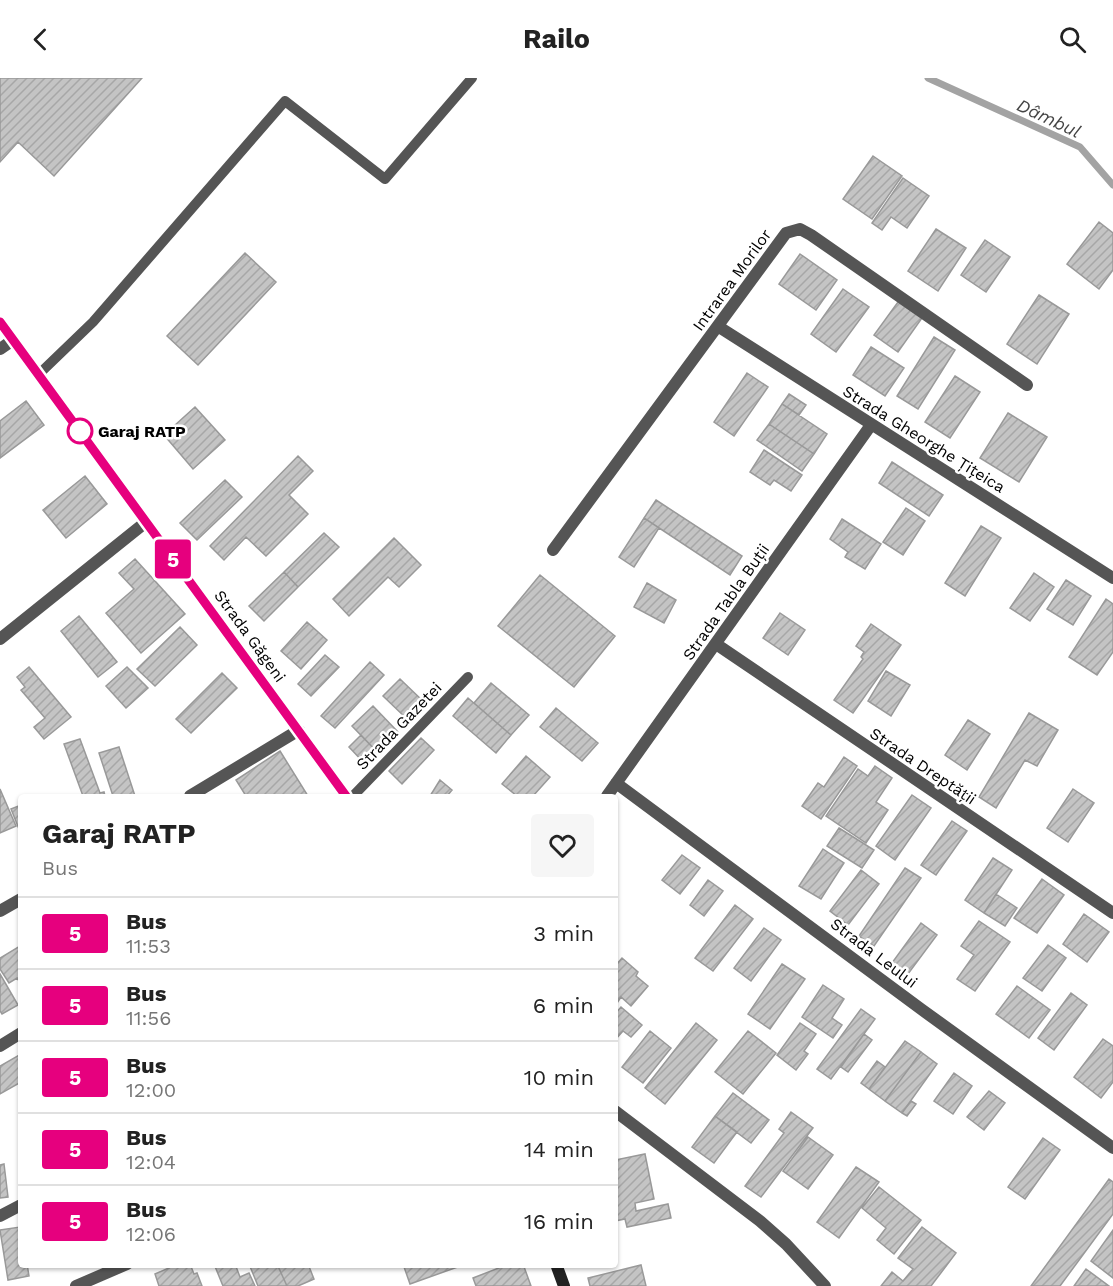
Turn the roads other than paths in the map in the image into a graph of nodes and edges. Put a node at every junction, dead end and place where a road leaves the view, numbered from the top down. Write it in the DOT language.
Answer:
graph roads {
  1 [pos="472,78"];
  2 [pos="0,322"];
  3 [pos="719,327"];
  4 [pos="13,340"];
  5 [pos="0,349"];
  6 [pos="39,374"];
  7 [pos="1027,385"];
  8 [pos="871,425"];
  9 [pos="146,522"];
  10 [pos="553,550"];
  11 [pos="1113,578"];
  12 [pos="0,639"];
  13 [pos="716,644"];
  14 [pos="468,677"];
  15 [pos="299,730"];
  16 [pos="616,783"];
  17 [pos="193,794"];
  18 [pos="345,794"];
  19 [pos="355,794"];
  20 [pos="608,794"];
  21 [pos="18,901"];
  22 [pos="0,911"];
  23 [pos="1113,913"];
  24 [pos="18,1035"];
  25 [pos="0,1046"];
  26 [pos="618,1113"];
  27 [pos="1113,1148"];
  28 [pos="18,1207"];
  29 [pos="0,1216"];
  30 [pos="118,1268"];
  31 [pos="557,1268"];
  32 [pos="76,1286"];
  33 [pos="564,1286"];
  34 [pos="825,1286"];
  1 -- 6 [label="lane"];
  2 -- 4 [label="main road, Strada Găgeni"];
  3 -- 7 [label="street, Intrarea Morilor"];
  3 -- 8 [label="street, Strada Gheorghe Țițeica"];
  3 -- 10 [label="street, Intrarea Morilor"];
  4 -- 5 [label="street"];
  4 -- 6 [label="main road, Strada Găgeni"];
  6 -- 9 [label="main road, Strada Găgeni"];
  8 -- 11 [label="street, Strada Gheorghe Țițeica"];
  8 -- 13 [label="street, Strada Tabla Buții"];
  9 -- 12 [label="street"];
  9 -- 15 [label="main road, Strada Găgeni"];
  13 -- 16 [label="street, Strada Tabla Buții"];
  13 -- 23 [label="street, Strada Dreptății"];
  14 -- 19 [label="lane, Strada Gazetei"];
  15 -- 17 [label="street"];
  15 -- 18 [label="main road, Strada Găgeni"];
  16 -- 20 [label="street, Strada Tabla Buții"];
  16 -- 27 [label="street, Strada Leului"];
  21 -- 22 [label="street"];
  24 -- 25 [label="street"];
  26 -- 34 [label="street"];
  28 -- 29 [label="street"];
  30 -- 32 [label="street"];
  31 -- 33 [label="main road"];
}
